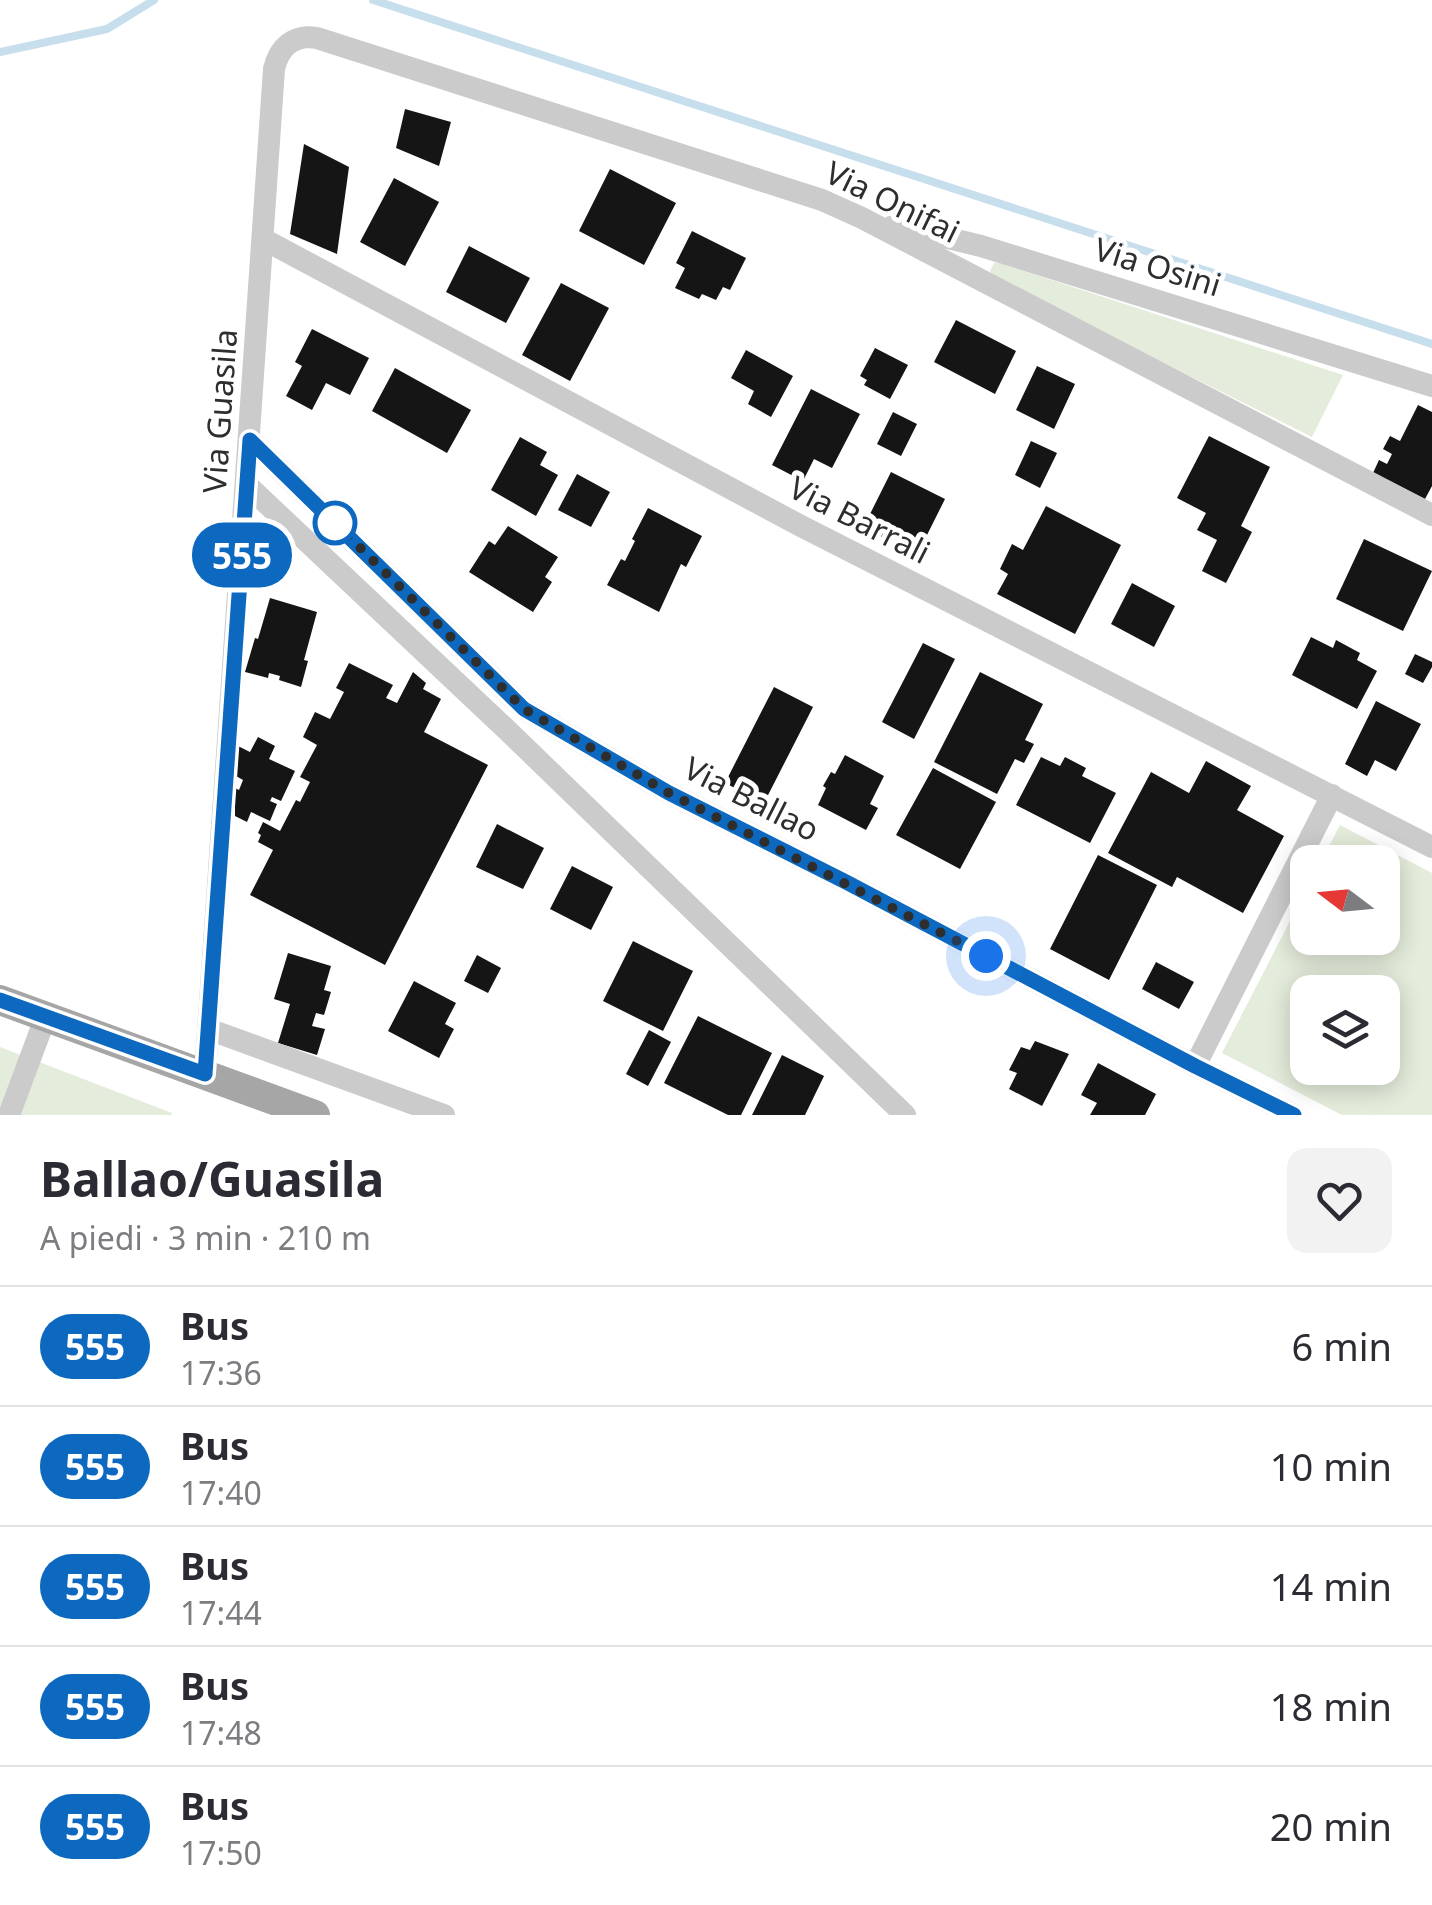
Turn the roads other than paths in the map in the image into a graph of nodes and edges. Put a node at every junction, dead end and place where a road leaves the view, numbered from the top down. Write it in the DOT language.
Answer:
graph roads {
  1 [pos="290,42"];
  2 [pos="862,218"];
  3 [pos="263,239"];
  4 [pos="1432,386"];
  5 [pos="250,440"];
  6 [pos="248,485"];
  7 [pos="1432,515"];
  8 [pos="344,532"];
  9 [pos="322,555"];
  10 [pos="415,602"];
  11 [pos="394,624"];
  12 [pos="480,666"];
  13 [pos="461,687"];
  14 [pos="524,709"];
  15 [pos="507,730"];
  16 [pos="1332,795"];
  17 [pos="1432,847"];
  18 [pos="0,1000"];
  19 [pos="46,1016"];
  20 [pos="208,1029"];
  21 [pos="1195,1066"];
  22 [pos="205,1074"];
  23 [pos="276,1107"];
  24 [pos="9,1115"];
  25 [pos="315,1115"];
  26 [pos="444,1115"];
  27 [pos="904,1115"];
  28 [pos="1294,1115"];
  1 -- 2 [label="street, Via Onifai"];
  1 -- 3 [label="street, Via Guasila"];
  2 -- 4 [label="street, Via Osini"];
  2 -- 7 [label="street, Via Onifai"];
  3 -- 5 [label="street, Via Guasila"];
  3 -- 16 [label="street, Via Barrali"];
  5 -- 6 [label="street, Via Guasila"];
  5 -- 8 [label="street, Via Ballao"];
  6 -- 9 [label="street"];
  6 -- 20 [label="street, Via Guasila"];
  8 -- 9 [label="street"];
  8 -- 10 [label="street, Via Ballao"];
  9 -- 11 [label="street"];
  10 -- 11 [label="street"];
  10 -- 12 [label="street, Via Ballao"];
  11 -- 13 [label="street"];
  12 -- 13 [label="street"];
  12 -- 14 [label="street, Via Ballao"];
  13 -- 15 [label="street"];
  14 -- 15 [label="street"];
  14 -- 21 [label="street, Via Ballao"];
  15 -- 27 [label="street"];
  16 -- 17 [label="street, Via Barrali"];
  16 -- 21 [label="street"];
  18 -- 19 [label="main road"];
  19 -- 22 [label="main road"];
  19 -- 24 [label="street"];
  20 -- 22 [label="street, Via Guasila"];
  20 -- 26 [label="street"];
  21 -- 28 [label="street, Via Ballao"];
  22 -- 23 [label="main road"];
  23 -- 25 [label="main road"];
}
